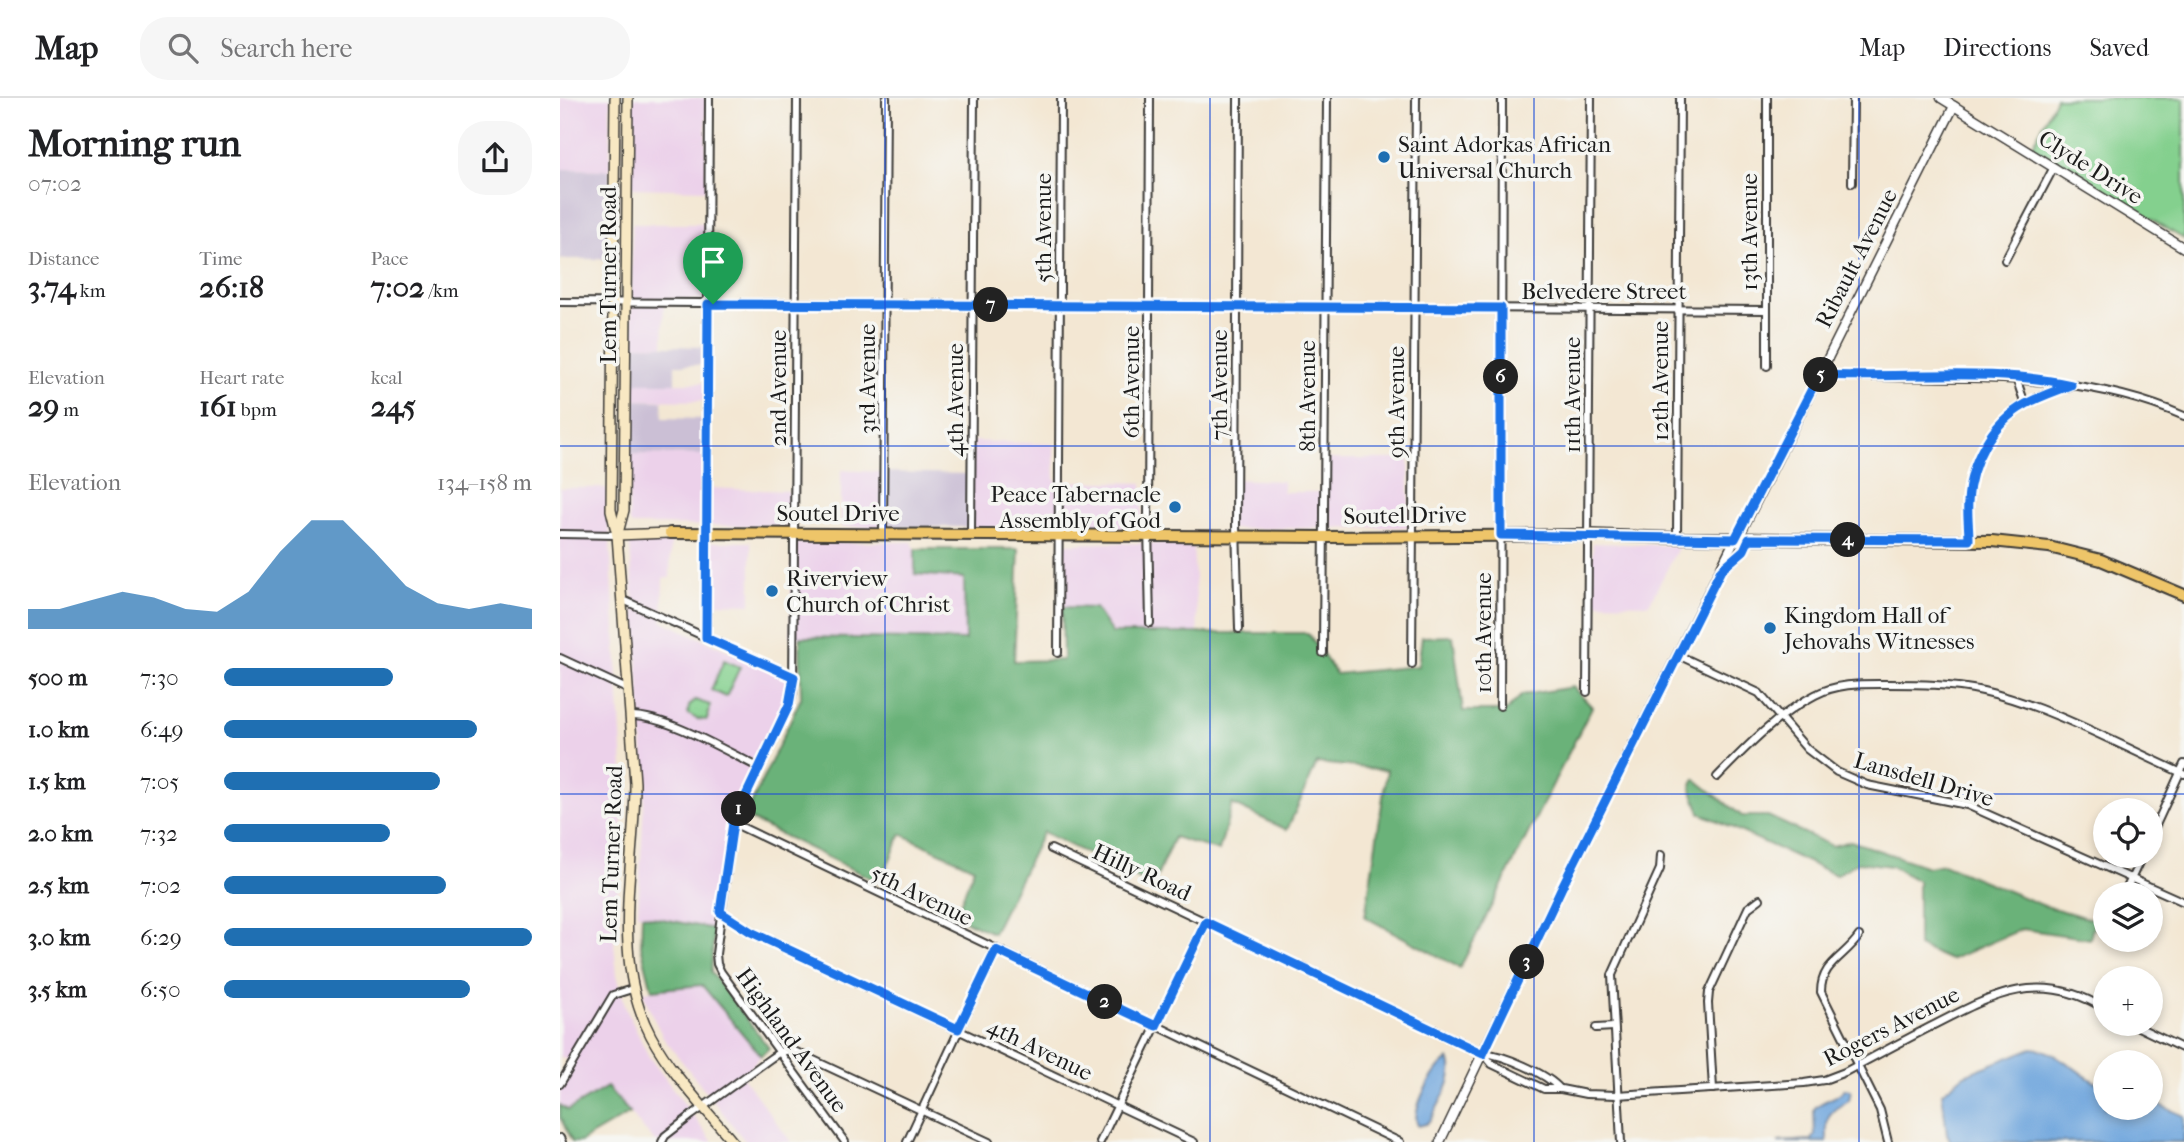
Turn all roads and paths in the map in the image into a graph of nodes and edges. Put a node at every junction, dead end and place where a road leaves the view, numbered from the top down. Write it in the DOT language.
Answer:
graph roads {
  1 [pos="615,98"];
  2 [pos="628,98"];
  3 [pos="709,98"];
  4 [pos="797,98"];
  5 [pos="886,98"];
  6 [pos="974,98"];
  7 [pos="1061,98"];
  8 [pos="1150,98"];
  9 [pos="1238,98"];
  10 [pos="1327,98"];
  11 [pos="1416,98"];
  12 [pos="1502,98"];
  13 [pos="1591,98"];
  14 [pos="1680,98"];
  15 [pos="1767,98"];
  16 [pos="1853,98"];
  17 [pos="1941,98"];
  18 [pos="1954,106"];
  19 [pos="2054,167"];
  20 [pos="1852,183"];
  21 [pos="2184,248"];
  22 [pos="2004,260"];
  23 [pos="560,302"];
  24 [pos="614,303"];
  25 [pos="627,303"];
  26 [pos="708,304"];
  27 [pos="796,304"];
  28 [pos="885,305"];
  29 [pos="1060,305"];
  30 [pos="972,306"];
  31 [pos="1149,306"];
  32 [pos="1237,307"];
  33 [pos="1325,307"];
  34 [pos="1414,307"];
  35 [pos="1501,308"];
  36 [pos="1590,309"];
  37 [pos="1678,309"];
  38 [pos="1767,310"];
  39 [pos="1767,366"];
  40 [pos="1819,375"];
  41 [pos="2016,378"];
  42 [pos="2071,385"];
  43 [pos="2025,404"];
  44 [pos="2184,416"];
  45 [pos="670,533"];
  46 [pos="560,534"];
  47 [pos="707,534"];
  48 [pos="795,534"];
  49 [pos="883,534"];
  50 [pos="617,535"];
  51 [pos="971,535"];
  52 [pos="1059,535"];
  53 [pos="1411,535"];
  54 [pos="1501,535"];
  55 [pos="1589,535"];
  56 [pos="1148,536"];
  57 [pos="1237,536"];
  58 [pos="1325,537"];
  59 [pos="1677,538"];
  60 [pos="1735,539"];
  61 [pos="1749,539"];
  62 [pos="1969,540"];
  63 [pos="1721,570"];
  64 [pos="2184,595"];
  65 [pos="621,599"];
  66 [pos="1150,624"];
  67 [pos="1239,629"];
  68 [pos="706,638"];
  69 [pos="1058,653"];
  70 [pos="1323,653"];
  71 [pos="1678,655"];
  72 [pos="560,658"];
  73 [pos="1412,664"];
  74 [pos="794,677"];
  75 [pos="629,691"];
  76 [pos="1587,692"];
  77 [pos="1500,706"];
  78 [pos="631,716"];
  79 [pos="1781,718"];
  80 [pos="2184,764"];
  81 [pos="758,766"];
  82 [pos="2182,774"];
  83 [pos="1717,777"];
  84 [pos="2163,812"];
  85 [pos="733,823"];
  86 [pos="1051,849"];
  87 [pos="1661,855"];
  88 [pos="2137,868"];
  89 [pos="2132,878"];
  90 [pos="2130,882"];
  91 [pos="1760,899"];
  92 [pos="2184,902"];
  93 [pos="720,912"];
  94 [pos="1206,922"];
  95 [pos="1859,936"];
  96 [pos="996,950"];
  97 [pos="632,989"];
  98 [pos="2093,1003"];
  99 [pos="1156,1026"];
  100 [pos="1614,1027"];
  101 [pos="1595,1028"];
  102 [pos="958,1029"];
  103 [pos="2157,1036"];
  104 [pos="2184,1049"];
  105 [pos="780,1052"];
  106 [pos="1483,1054"];
  107 [pos="1858,1065"];
  108 [pos="560,1084"];
  109 [pos="1561,1089"];
  110 [pos="1713,1089"];
  111 [pos="1617,1095"];
  112 [pos="1117,1105"];
  113 [pos="704,1107"];
  114 [pos="922,1110"];
  115 [pos="662,1142"];
  116 [pos="733,1142"];
  117 [pos="845,1142"];
  118 [pos="907,1142"];
  119 [pos="989,1142"];
  120 [pos="1100,1142"];
  121 [pos="1194,1142"];
  122 [pos="1400,1142"];
  123 [pos="1440,1142"];
  124 [pos="1621,1142"];
  125 [pos="1888,1142"];
  1 -- 24 [label="main road, Lem Turner Road"];
  2 -- 25 [label="main road, Lem Turner Road"];
  3 -- 26 [label="street"];
  4 -- 27 [label="street, 2nd Avenue"];
  5 -- 28 [label="street, 3rd Avenue"];
  6 -- 30 [label="street, 4th Avenue"];
  7 -- 29 [label="street, 5th Avenue"];
  8 -- 31 [label="street, 6th Avenue"];
  9 -- 32 [label="street, 7th Avenue"];
  10 -- 33 [label="street, 8th Avenue"];
  11 -- 34 [label="street, 9th Avenue"];
  12 -- 35 [label="street, 10th Avenue"];
  13 -- 36 [label="street, 11th Avenue"];
  14 -- 37 [label="street, 12th Avenue"];
  15 -- 38 [label="street, 13th Avenue"];
  16 -- 20 [label="street"];
  17 -- 18 [label="street, Clyde Drive"];
  18 -- 19 [label="street, Clyde Drive"];
  18 -- 40 [label="street, Ribault Avenue"];
  19 -- 21 [label="street, Clyde Drive"];
  19 -- 22 [label="street"];
  23 -- 24 [label="street, Belvedere Street"];
  24 -- 25 [label="street, Belvedere Street"];
  24 -- 50 [label="main road, Lem Turner Road"];
  25 -- 26 [label="street, Belvedere Street"];
  25 -- 50 [label="main road, Lem Turner Road"];
  26 -- 27 [label="street, Belvedere Street"];
  26 -- 47 [label="street"];
  27 -- 28 [label="street, Belvedere Street"];
  27 -- 48 [label="street, 2nd Avenue"];
  28 -- 30 [label="street, Belvedere Street"];
  28 -- 49 [label="street, 3rd Avenue"];
  29 -- 30 [label="street, Belvedere Street"];
  29 -- 31 [label="street, Belvedere Street"];
  29 -- 52 [label="street, 5th Avenue"];
  30 -- 51 [label="street, 4th Avenue"];
  31 -- 32 [label="street, Belvedere Street"];
  31 -- 56 [label="street, 6th Avenue"];
  32 -- 33 [label="street, Belvedere Street"];
  32 -- 57 [label="street, 7th Avenue"];
  33 -- 34 [label="street, Belvedere Street"];
  33 -- 58 [label="street, 8th Avenue"];
  34 -- 35 [label="street, Belvedere Street"];
  34 -- 53 [label="street, 9th Avenue"];
  35 -- 36 [label="street, Belvedere Street"];
  35 -- 54 [label="street, 10th Avenue"];
  36 -- 37 [label="street, Belvedere Street"];
  36 -- 55 [label="street, 11th Avenue"];
  37 -- 38 [label="street, Belvedere Street"];
  37 -- 59 [label="street, 12th Avenue"];
  38 -- 39 [label="street, 13th Avenue"];
  40 -- 41 [label="street"];
  40 -- 60 [label="street, Ribault Avenue"];
  41 -- 42 [label="street"];
  41 -- 43 [label="street"];
  42 -- 43 [label="street"];
  42 -- 44 [label="street"];
  43 -- 62 [label="street"];
  45 -- 47 [label="main road, Soutel Drive"];
  45 -- 50 [label="main road, Soutel Drive"];
  46 -- 50 [label="street"];
  47 -- 48 [label="main road, Soutel Drive"];
  47 -- 68 [label="street"];
  48 -- 49 [label="main road, Soutel Drive"];
  48 -- 74 [label="street, 2nd Avenue"];
  49 -- 51 [label="main road, Soutel Drive"];
  50 -- 65 [label="main road, Lem Turner Road"];
  51 -- 52 [label="main road, Soutel Drive"];
  52 -- 56 [label="main road, Soutel Drive"];
  52 -- 69 [label="street, 5th Avenue"];
  53 -- 54 [label="main road, Soutel Drive"];
  53 -- 58 [label="main road, Soutel Drive"];
  53 -- 73 [label="street, 9th Avenue"];
  54 -- 55 [label="main road, Soutel Drive"];
  54 -- 77 [label="street, 10th Avenue"];
  55 -- 59 [label="main road, Soutel Drive"];
  55 -- 76 [label="street, 11th Avenue"];
  56 -- 57 [label="main road, Soutel Drive"];
  56 -- 66 [label="street, 6th Avenue"];
  57 -- 58 [label="main road, Soutel Drive"];
  57 -- 67 [label="street, 7th Avenue"];
  58 -- 70 [label="street, 8th Avenue"];
  59 -- 60 [label="main road, Soutel Drive"];
  60 -- 61 [label="main road, Soutel Drive"];
  60 -- 63 [label="street, Ribault Avenue"];
  61 -- 62 [label="main road, Soutel Drive"];
  61 -- 63 [label="street"];
  62 -- 64 [label="main road, Soutel Drive"];
  63 -- 71 [label="street, Ribault Avenue"];
  65 -- 68 [label="street"];
  65 -- 75 [label="main road, Lem Turner Road"];
  68 -- 74 [label="street"];
  71 -- 79 [label="street, Lansdell Drive"];
  71 -- 106 [label="street, Ribault Avenue"];
  72 -- 75 [label="street"];
  74 -- 81 [label="street, Highland Avenue"];
  75 -- 78 [label="main road, Lem Turner Road"];
  78 -- 81 [label="street"];
  78 -- 97 [label="main road, Lem Turner Road"];
  79 -- 82 [label="street"];
  79 -- 83 [label="street"];
  79 -- 89 [label="street, Lansdell Drive"];
  80 -- 82 [label="street"];
  81 -- 85 [label="street, Highland Avenue"];
  82 -- 84 [label="street"];
  85 -- 93 [label="street, Highland Avenue"];
  85 -- 96 [label="street, 5th Avenue"];
  86 -- 94 [label="street, Hilly Road"];
  87 -- 100 [label="street"];
  88 -- 89 [label="street"];
  89 -- 90 [label="street"];
  89 -- 92 [label="street, Lansdell Drive"];
  91 -- 110 [label="street"];
  93 -- 102 [label="street, 4th Avenue"];
  93 -- 105 [label="street, Highland Avenue"];
  94 -- 99 [label="street"];
  94 -- 106 [label="street, Hilly Road"];
  95 -- 107 [label="street"];
  96 -- 99 [label="street, 5th Avenue"];
  96 -- 102 [label="street"];
  97 -- 108 [label="street"];
  97 -- 113 [label="main road, Lem Turner Road"];
  98 -- 107 [label="street, Rogers Avenue"];
  99 -- 112 [label="street"];
  99 -- 122 [label="street, 5th Avenue"];
  100 -- 101 [label="street"];
  100 -- 111 [label="street"];
  102 -- 112 [label="street, 4th Avenue"];
  102 -- 114 [label="street"];
  103 -- 104 [label="street"];
  105 -- 113 [label="street"];
  105 -- 114 [label="street"];
  105 -- 117 [label="street, Highland Avenue"];
  106 -- 109 [label="street, Rogers Avenue"];
  106 -- 109 [label="street, Rogers Avenue"];
  106 -- 123 [label="street, Ribault Avenue"];
  107 -- 110 [label="street, Rogers Avenue"];
  107 -- 125 [label="street"];
  109 -- 111 [label="street, Rogers Avenue"];
  110 -- 111 [label="street, Rogers Avenue"];
  111 -- 124 [label="street"];
  112 -- 120 [label="street"];
  112 -- 121 [label="street, 4th Avenue"];
  113 -- 115 [label="street"];
  113 -- 116 [label="main road, Lem Turner Road"];
  114 -- 118 [label="street"];
  114 -- 119 [label="street"];
}
